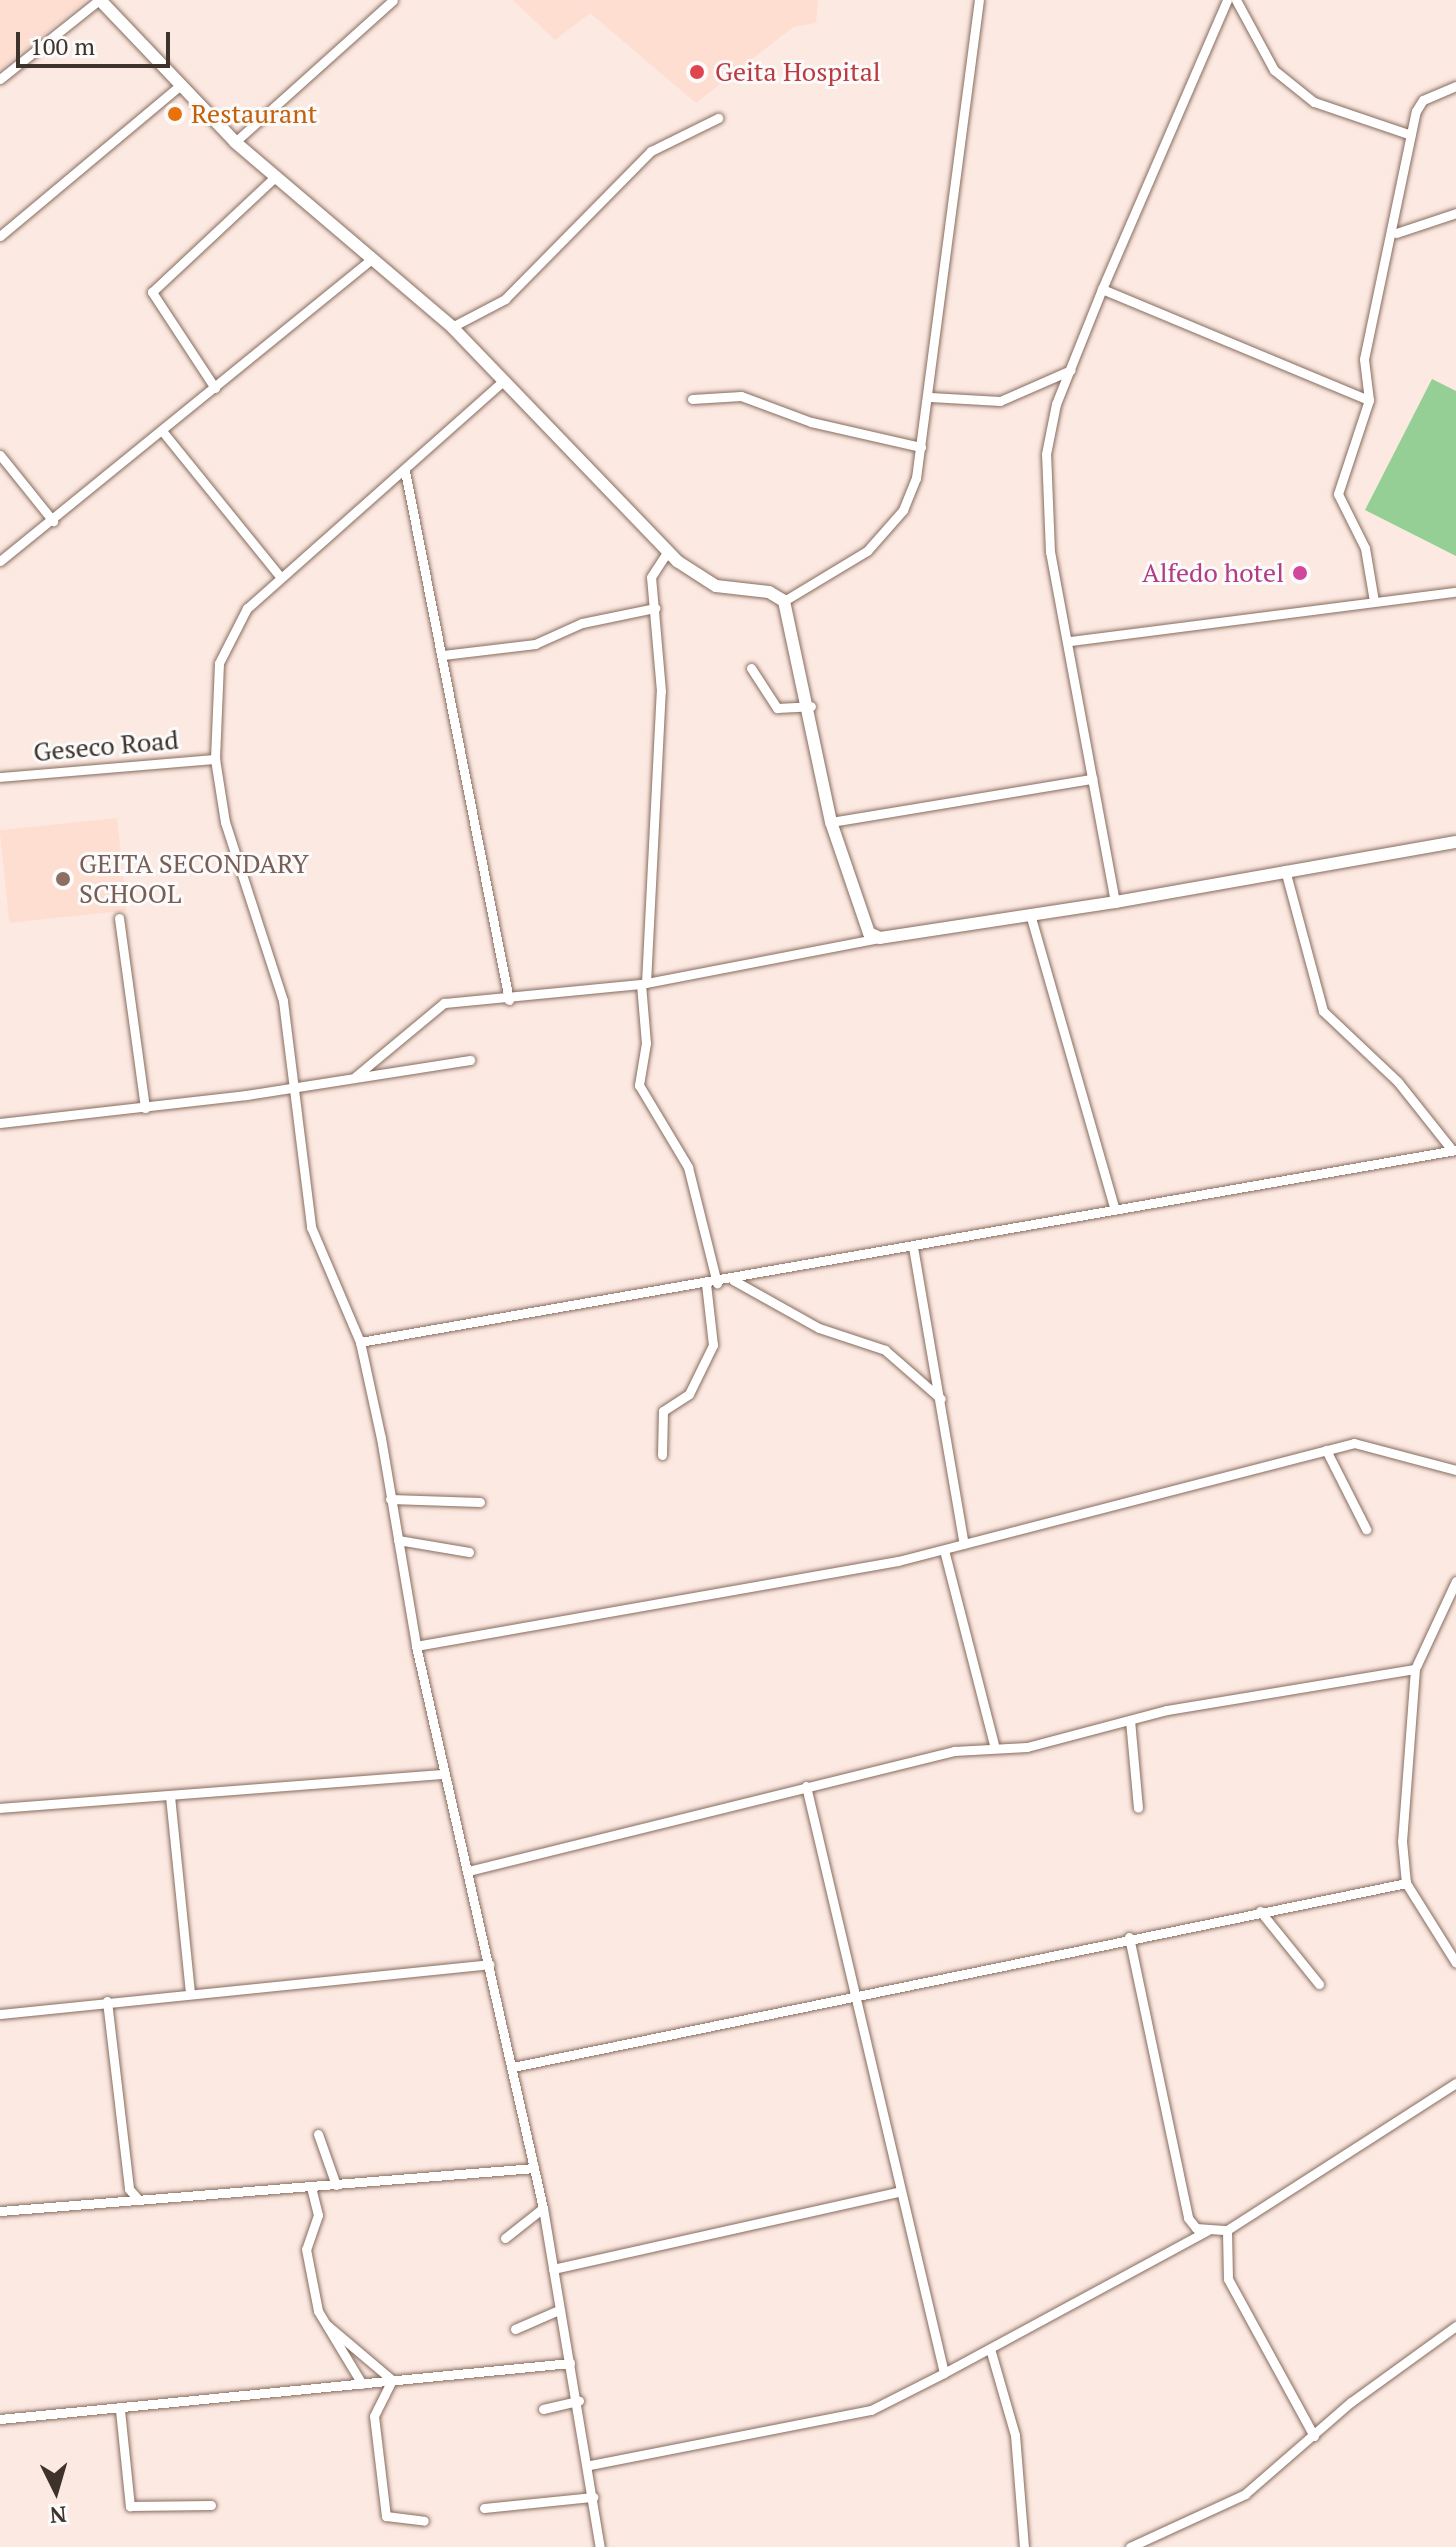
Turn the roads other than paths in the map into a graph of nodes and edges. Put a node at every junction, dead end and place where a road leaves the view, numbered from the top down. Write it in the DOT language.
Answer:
graph roads {
  1 [pos="100,0"];
  2 [pos="393,0"];
  3 [pos="979,0"];
  4 [pos="1227,0"];
  5 [pos="1236,0"];
  6 [pos="0,79"];
  7 [pos="1456,86"];
  8 [pos="177,88"];
  9 [pos="718,118"];
  10 [pos="1411,135"];
  11 [pos="235,142"];
  12 [pos="276,176"];
  13 [pos="1456,213"];
  14 [pos="1396,233"];
  15 [pos="0,236"];
  16 [pos="371,260"];
  17 [pos="1102,289"];
  18 [pos="452,327"];
  19 [pos="1071,370"];
  20 [pos="503,381"];
  21 [pos="215,388"];
  22 [pos="930,397"];
  23 [pos="692,399"];
  24 [pos="1369,400"];
  25 [pos="163,432"];
  26 [pos="921,447"];
  27 [pos="0,455"];
  28 [pos="405,471"];
  29 [pos="53,521"];
  30 [pos="667,552"];
  31 [pos="0,561"];
  32 [pos="279,575"];
  33 [pos="1456,592"];
  34 [pos="784,601"];
  35 [pos="1374,601"];
  36 [pos="655,608"];
  37 [pos="1071,641"];
  38 [pos="443,655"];
  39 [pos="751,668"];
  40 [pos="811,706"];
  41 [pos="215,759"];
  42 [pos="0,777"];
  43 [pos="1092,779"];
  44 [pos="831,822"];
  45 [pos="1456,842"];
  46 [pos="1285,870"];
  47 [pos="1115,902"];
  48 [pos="1030,914"];
  49 [pos="119,918"];
  50 [pos="880,938"];
  51 [pos="643,984"];
  52 [pos="509,1000"];
  53 [pos="470,1060"];
  54 [pos="356,1076"];
  55 [pos="295,1087"];
  56 [pos="145,1108"];
  57 [pos="0,1123"];
  58 [pos="1454,1150"];
  59 [pos="1114,1206"];
  60 [pos="913,1247"];
  61 [pos="733,1280"];
  62 [pos="712,1284"];
  63 [pos="360,1342"];
  64 [pos="941,1399"];
  65 [pos="1326,1450"];
  66 [pos="662,1455"];
  67 [pos="1456,1470"];
  68 [pos="390,1499"];
  69 [pos="480,1502"];
  70 [pos="1366,1529"];
  71 [pos="398,1540"];
  72 [pos="964,1544"];
  73 [pos="944,1550"];
  74 [pos="469,1552"];
  75 [pos="1456,1581"];
  76 [pos="416,1646"];
  77 [pos="1415,1669"];
  78 [pos="1130,1720"];
  79 [pos="995,1748"];
  80 [pos="444,1774"];
  81 [pos="806,1786"];
  82 [pos="170,1796"];
  83 [pos="0,1808"];
  84 [pos="1138,1808"];
  85 [pos="468,1871"];
  86 [pos="1406,1883"];
  87 [pos="1260,1911"];
  88 [pos="1129,1937"];
  89 [pos="1456,1963"];
  90 [pos="489,1964"];
  91 [pos="1319,1984"];
  92 [pos="190,1993"];
  93 [pos="859,1993"];
  94 [pos="107,2001"];
  95 [pos="0,2014"];
  96 [pos="513,2067"];
  97 [pos="1456,2083"];
  98 [pos="318,2134"];
  99 [pos="534,2168"];
  100 [pos="336,2185"];
  101 [pos="311,2187"];
  102 [pos="898,2192"];
  103 [pos="139,2200"];
  104 [pos="543,2208"];
  105 [pos="0,2211"];
  106 [pos="1227,2230"];
  107 [pos="1207,2231"];
  108 [pos="505,2238"];
  109 [pos="553,2269"];
  110 [pos="559,2310"];
  111 [pos="327,2325"];
  112 [pos="1456,2326"];
  113 [pos="515,2329"];
  114 [pos="991,2352"];
  115 [pos="570,2363"];
  116 [pos="944,2373"];
  117 [pos="392,2380"];
  118 [pos="362,2384"];
  119 [pos="579,2401"];
  120 [pos="543,2409"];
  121 [pos="120,2410"];
  122 [pos="0,2419"];
  123 [pos="1314,2436"];
  124 [pos="590,2465"];
  125 [pos="593,2497"];
  126 [pos="211,2505"];
  127 [pos="484,2508"];
  128 [pos="424,2521"];
  129 [pos="600,2547"];
  130 [pos="1024,2547"];
  131 [pos="1130,2547"];
  1 -- 6 [label="street"];
  1 -- 8 [label="street"];
  2 -- 11 [label="street"];
  3 -- 22 [label="street"];
  4 -- 17 [label="street"];
  5 -- 10 [label="street"];
  7 -- 10 [label="street"];
  8 -- 11 [label="street"];
  8 -- 15 [label="street"];
  9 -- 18 [label="street"];
  10 -- 14 [label="street"];
  11 -- 12 [label="street"];
  12 -- 16 [label="street"];
  12 -- 21 [label="street"];
  13 -- 14 [label="street"];
  14 -- 24 [label="street"];
  16 -- 18 [label="street"];
  16 -- 21 [label="street"];
  17 -- 19 [label="street"];
  17 -- 24 [label="street"];
  18 -- 20 [label="street"];
  19 -- 22 [label="street"];
  19 -- 37 [label="street"];
  20 -- 28 [label="street"];
  20 -- 30 [label="street"];
  21 -- 25 [label="street"];
  22 -- 26 [label="street"];
  23 -- 26 [label="street"];
  24 -- 35 [label="street"];
  25 -- 29 [label="street"];
  25 -- 32 [label="street"];
  26 -- 34 [label="street"];
  27 -- 29 [label="street"];
  28 -- 32 [label="street"];
  28 -- 38 [label="street"];
  29 -- 31 [label="street"];
  30 -- 34 [label="street"];
  30 -- 36 [label="street"];
  32 -- 41 [label="street"];
  33 -- 35 [label="street"];
  34 -- 40 [label="street"];
  35 -- 37 [label="street"];
  36 -- 38 [label="street"];
  36 -- 51 [label="street"];
  37 -- 43 [label="street"];
  38 -- 52 [label="street"];
  39 -- 40 [label="street"];
  40 -- 44 [label="street"];
  41 -- 42 [label="street, Geseco Road"];
  41 -- 55 [label="street"];
  43 -- 44 [label="street"];
  43 -- 47 [label="street"];
  44 -- 50 [label="street"];
  45 -- 46 [label="street"];
  46 -- 47 [label="street"];
  46 -- 58 [label="street"];
  47 -- 48 [label="street"];
  48 -- 50 [label="street"];
  48 -- 59 [label="street"];
  49 -- 56 [label="street"];
  50 -- 51 [label="street"];
  51 -- 52 [label="street"];
  51 -- 62 [label="street"];
  52 -- 54 [label="street"];
  53 -- 54 [label="street"];
  54 -- 55 [label="street"];
  55 -- 56 [label="street"];
  55 -- 63 [label="street"];
  56 -- 57 [label="street"];
  58 -- 59 [label="street"];
  59 -- 60 [label="street"];
  60 -- 61 [label="street"];
  60 -- 64 [label="street"];
  61 -- 62 [label="street"];
  61 -- 64 [label="street"];
  62 -- 63 [label="street"];
  62 -- 66 [label="street"];
  63 -- 68 [label="street"];
  64 -- 72 [label="street"];
  65 -- 67 [label="street"];
  65 -- 70 [label="street"];
  65 -- 72 [label="street"];
  68 -- 69 [label="street"];
  68 -- 71 [label="street"];
  71 -- 74 [label="street"];
  71 -- 76 [label="street"];
  72 -- 73 [label="street"];
  73 -- 76 [label="street"];
  73 -- 79 [label="street"];
  75 -- 77 [label="street"];
  76 -- 80 [label="street"];
  77 -- 78 [label="street"];
  77 -- 86 [label="street"];
  78 -- 79 [label="street"];
  78 -- 84 [label="street"];
  79 -- 81 [label="street"];
  80 -- 82 [label="street"];
  80 -- 85 [label="street"];
  81 -- 85 [label="street"];
  81 -- 93 [label="street"];
  82 -- 83 [label="street"];
  82 -- 92 [label="street"];
  85 -- 90 [label="street"];
  86 -- 87 [label="street"];
  86 -- 89 [label="street"];
  87 -- 88 [label="street"];
  87 -- 91 [label="street"];
  88 -- 93 [label="street"];
  88 -- 107 [label="street"];
  90 -- 92 [label="street"];
  90 -- 96 [label="street"];
  92 -- 94 [label="street"];
  93 -- 96 [label="street"];
  93 -- 102 [label="street"];
  94 -- 95 [label="street"];
  94 -- 103 [label="street"];
  96 -- 99 [label="street"];
  97 -- 106 [label="street"];
  98 -- 100 [label="street"];
  99 -- 100 [label="street"];
  99 -- 104 [label="street"];
  100 -- 101 [label="street"];
  101 -- 103 [label="street"];
  101 -- 111 [label="street"];
  102 -- 109 [label="street"];
  102 -- 116 [label="street"];
  103 -- 105 [label="street"];
  104 -- 108 [label="street"];
  104 -- 109 [label="street"];
  106 -- 107 [label="street"];
  106 -- 123 [label="street"];
  107 -- 114 [label="street"];
  109 -- 110 [label="street"];
  110 -- 113 [label="street"];
  110 -- 115 [label="street"];
  111 -- 117 [label="street"];
  111 -- 118 [label="street"];
  112 -- 123 [label="street"];
  114 -- 116 [label="street"];
  114 -- 130 [label="street"];
  115 -- 117 [label="street"];
  115 -- 119 [label="street"];
  116 -- 124 [label="street"];
  117 -- 118 [label="street"];
  117 -- 128 [label="street"];
  118 -- 121 [label="street"];
  119 -- 120 [label="street"];
  119 -- 124 [label="street"];
  121 -- 122 [label="street"];
  121 -- 126 [label="street"];
  123 -- 131 [label="street"];
  124 -- 125 [label="street"];
  125 -- 127 [label="street"];
  125 -- 129 [label="street"];
}
